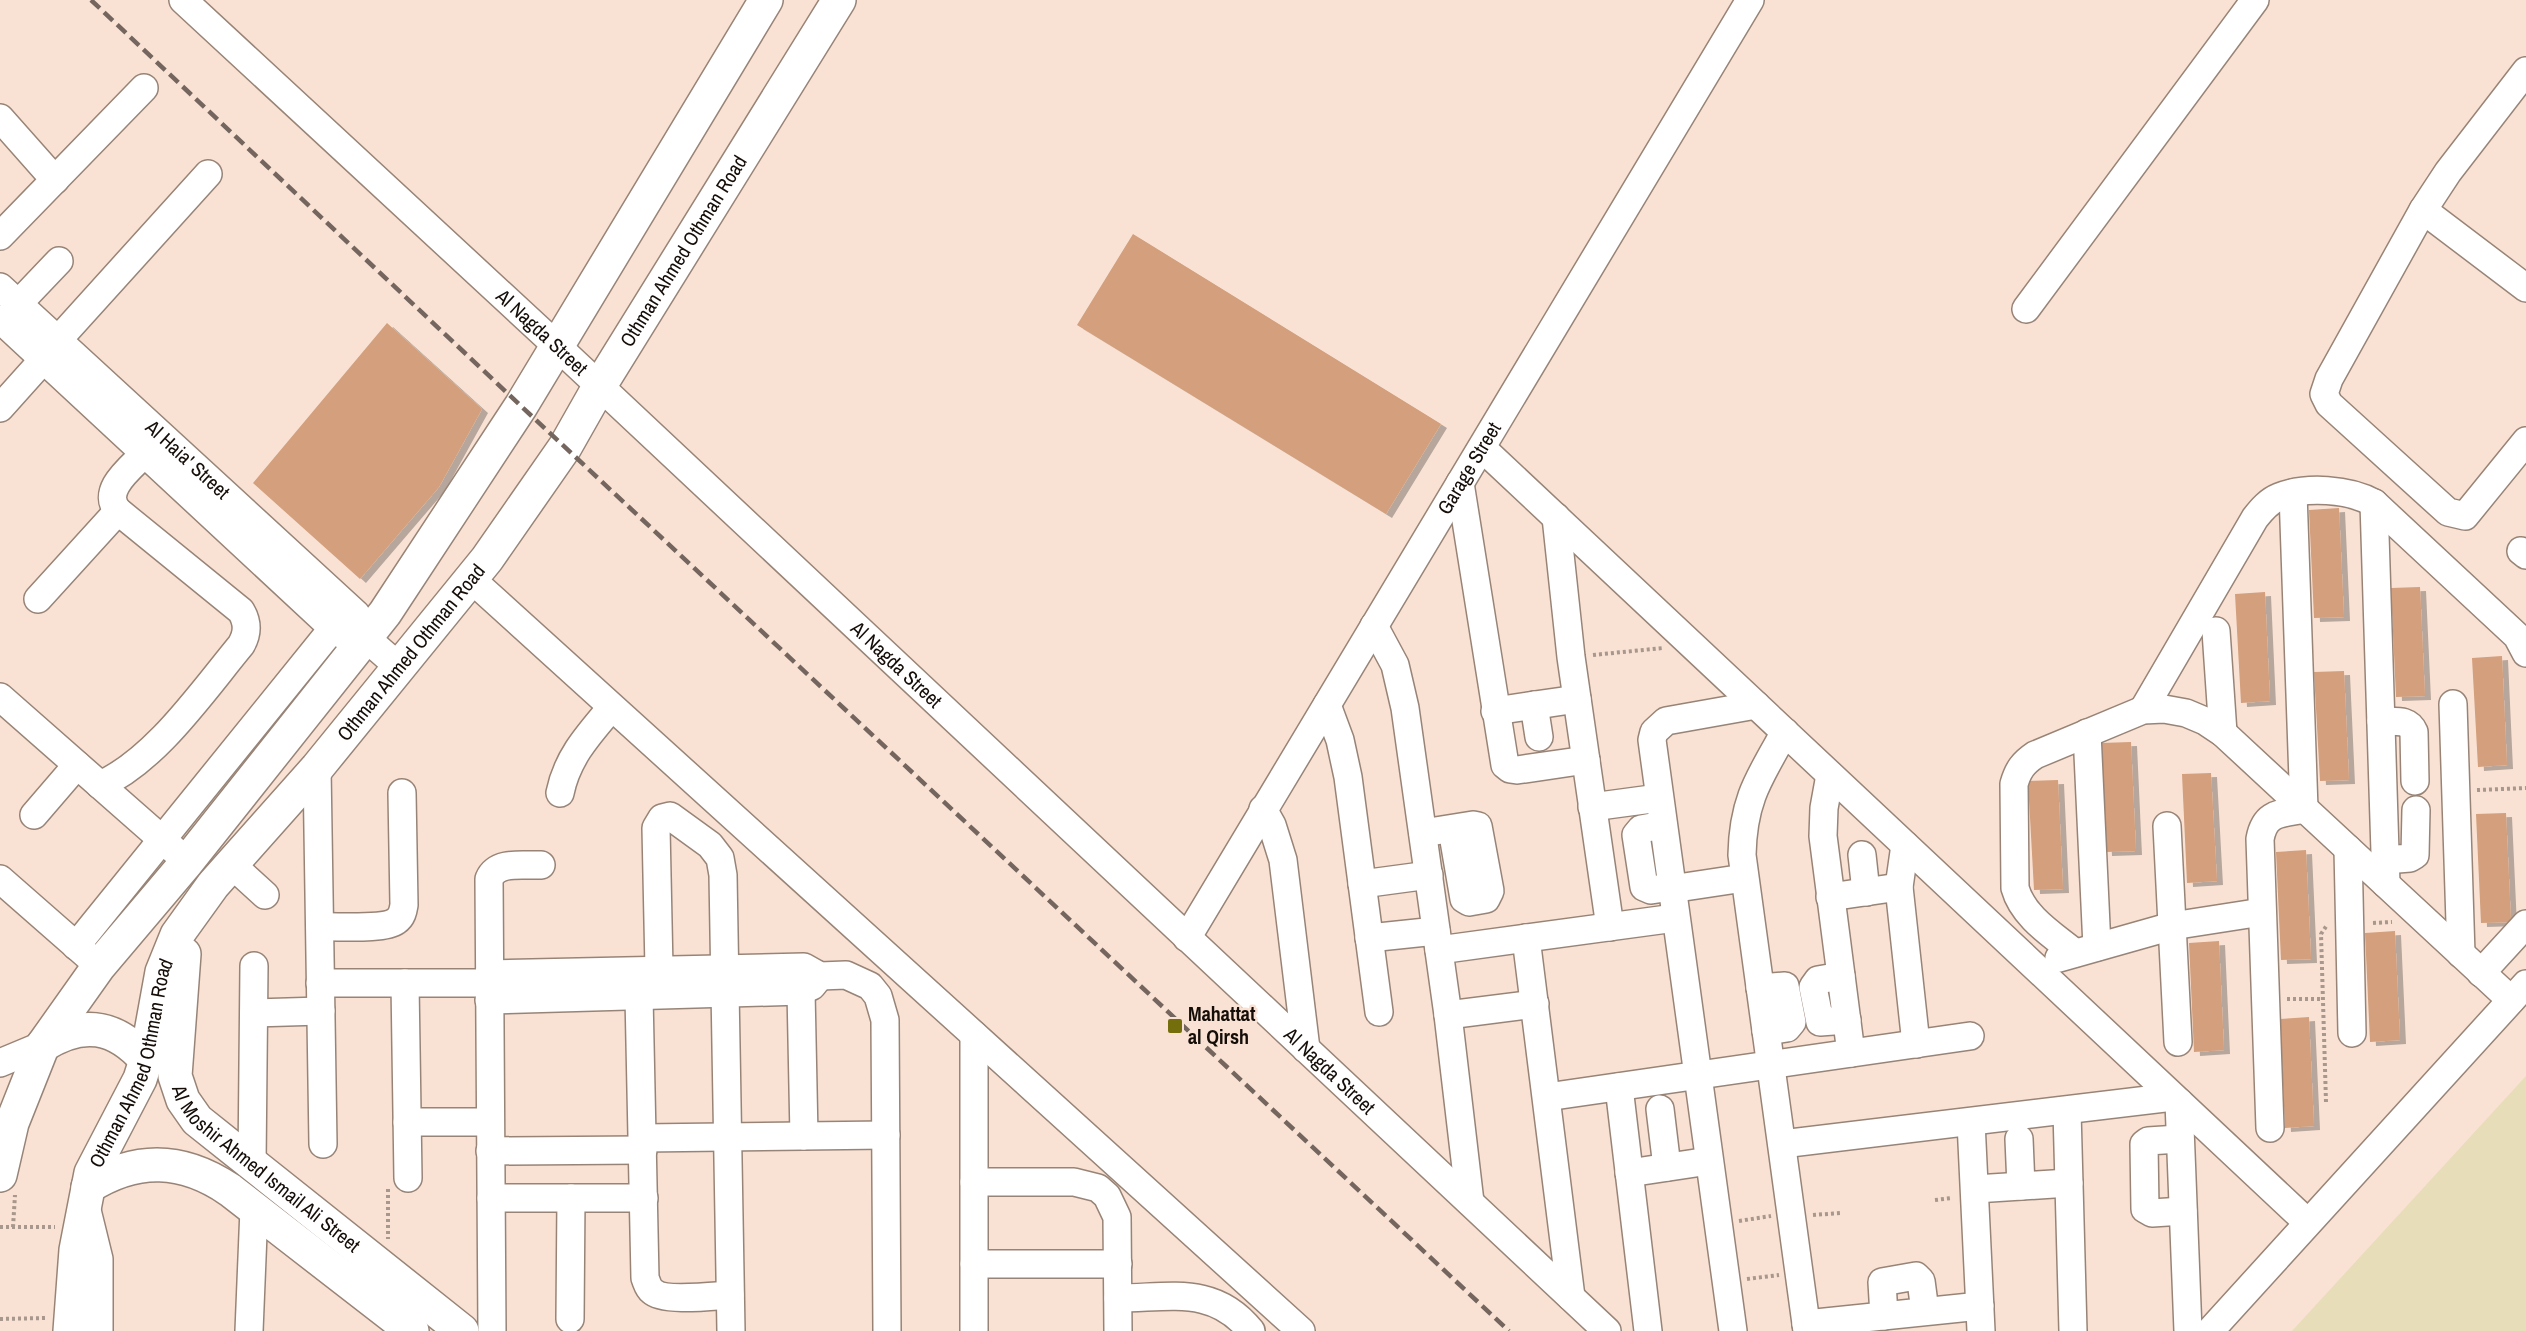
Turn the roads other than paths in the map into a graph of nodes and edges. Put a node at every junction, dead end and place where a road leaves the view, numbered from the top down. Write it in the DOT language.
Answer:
graph roads {
  1 [pos="183,0"];
  2 [pos="766,0"];
  3 [pos="838,0"];
  4 [pos="1750,0"];
  5 [pos="2255,0"];
  6 [pos="2526,71"];
  7 [pos="144,88"];
  8 [pos="0,118"];
  9 [pos="208,174"];
  10 [pos="55,180"];
  11 [pos="2423,210"];
  12 [pos="0,236"];
  13 [pos="59,261"];
  14 [pos="2526,288"];
  15 [pos="6,304"];
  16 [pos="2026,309"];
  17 [pos="558,347"];
  18 [pos="50,350"];
  19 [pos="599,387"];
  20 [pos="0,408"];
  21 [pos="2526,441"];
  22 [pos="1482,448"];
  23 [pos="145,453"];
  24 [pos="1460,483"];
  25 [pos="2293,493"];
  26 [pos="2374,503"];
  27 [pos="118,511"];
  28 [pos="1556,517"];
  29 [pos="479,569"];
  30 [pos="38,599"];
  31 [pos="375,625"];
  32 [pos="1374,626"];
  33 [pos="333,628"];
  34 [pos="2216,631"];
  35 [pos="2526,653"];
  36 [pos="399,667"];
  37 [pos="0,697"];
  38 [pos="1577,699"];
  39 [pos="2453,704"];
  40 [pos="1327,705"];
  41 [pos="1534,705"];
  42 [pos="1756,705"];
  43 [pos="611,708"];
  44 [pos="2143,710"];
  45 [pos="1495,711"];
  46 [pos="2381,721"];
  47 [pos="1785,732"];
  48 [pos="2087,733"];
  49 [pos="2223,733"];
  50 [pos="1539,737"];
  51 [pos="1586,760"];
  52 [pos="77,765"];
  53 [pos="317,768"];
  54 [pos="1830,775"];
  55 [pos="2415,781"];
  56 [pos="100,785"];
  57 [pos="402,793"];
  58 [pos="560,793"];
  59 [pos="1659,798"];
  60 [pos="1592,807"];
  61 [pos="1263,809"];
  62 [pos="2304,809"];
  63 [pos="2416,810"];
  64 [pos="34,815"];
  65 [pos="732,818"];
  66 [pos="2167,826"];
  67 [pos="1452,829"];
  68 [pos="1423,833"];
  69 [pos="162,840"];
  70 [pos="710,844"];
  71 [pos="1905,844"];
  72 [pos="2348,849"];
  73 [pos="1862,855"];
  74 [pos="187,862"];
  75 [pos="541,865"];
  76 [pos="2385,872"];
  77 [pos="222,875"];
  78 [pos="1429,875"];
  79 [pos="1744,878"];
  80 [pos="0,879"];
  81 [pos="1362,884"];
  82 [pos="1899,887"];
  83 [pos="1671,888"];
  84 [pos="1866,892"];
  85 [pos="265,895"];
  86 [pos="1830,897"];
  87 [pos="2262,912"];
  88 [pos="187,918"];
  89 [pos="1675,918"];
  90 [pos="2526,924"];
  91 [pos="2172,926"];
  92 [pos="320,927"];
  93 [pos="1610,927"];
  94 [pos="1187,938"];
  95 [pos="1369,938"];
  96 [pos="1526,938"];
  97 [pos="1437,940"];
  98 [pos="2086,950"];
  99 [pos="2461,954"];
  100 [pos="88,956"];
  101 [pos="254,966"];
  102 [pos="2035,967"];
  103 [pos="659,969"];
  104 [pos="2481,973"];
  105 [pos="725,981"];
  106 [pos="320,983"];
  107 [pos="405,983"];
  108 [pos="810,983"];
  109 [pos="489,986"];
  110 [pos="2519,992"];
  111 [pos="639,996"];
  112 [pos="1535,1005"];
  113 [pos="321,1011"];
  114 [pos="1378,1012"];
  115 [pos="254,1013"];
  116 [pos="1448,1015"];
  117 [pos="2352,1034"];
  118 [pos="974,1035"];
  119 [pos="1970,1036"];
  120 [pos="2178,1042"];
  121 [pos="1916,1044"];
  122 [pos="43,1045"];
  123 [pos="1305,1048"];
  124 [pos="1851,1053"];
  125 [pos="146,1060"];
  126 [pos="0,1063"];
  127 [pos="1771,1065"];
  128 [pos="1697,1076"];
  129 [pos="1619,1087"];
  130 [pos="1547,1097"];
  131 [pos="2176,1100"];
  132 [pos="1660,1109"];
  133 [pos="2067,1111"];
  134 [pos="407,1122"];
  135 [pos="490,1122"];
  136 [pos="1971,1122"];
  137 [pos="2270,1128"];
  138 [pos="886,1135"];
  139 [pos="804,1136"];
  140 [pos="728,1137"];
  141 [pos="2019,1139"];
  142 [pos="2179,1139"];
  143 [pos="322,1144"];
  144 [pos="643,1144"];
  145 [pos="1782,1144"];
  146 [pos="490,1151"];
  147 [pos="1709,1161"];
  148 [pos="252,1164"];
  149 [pos="1667,1167"];
  150 [pos="1629,1173"];
  151 [pos="0,1176"];
  152 [pos="398,1181"];
  153 [pos="974,1182"];
  154 [pos="2069,1183"];
  155 [pos="2021,1186"];
  156 [pos="1975,1189"];
  157 [pos="491,1198"];
  158 [pos="571,1198"];
  159 [pos="644,1198"];
  160 [pos="1470,1202"];
  161 [pos="84,1205"];
  162 [pos="254,1209"];
  163 [pos="2183,1211"];
  164 [pos="2307,1222"];
  165 [pos="974,1264"];
  166 [pos="1118,1264"];
  167 [pos="730,1295"];
  168 [pos="1571,1297"];
  169 [pos="1118,1298"];
  170 [pos="1925,1311"];
  171 [pos="1981,1318"];
  172 [pos="570,1319"];
  173 [pos="1892,1320"];
  174 [pos="80,1327"];
  175 [pos="404,1328"];
  176 [pos="1806,1328"];
  177 [pos="249,1331"];
  178 [pos="462,1331"];
  179 [pos="492,1331"];
  180 [pos="731,1331"];
  181 [pos="887,1331"];
  182 [pos="974,1331"];
  183 [pos="1118,1331"];
  184 [pos="1251,1331"];
  185 [pos="1302,1331"];
  186 [pos="1607,1331"];
  187 [pos="1648,1331"];
  188 [pos="1733,1331"];
  189 [pos="2073,1331"];
  190 [pos="2188,1331"];
  191 [pos="2210,1331"];
  1 -- 17 [label="street, Al Nagda Street"];
  2 -- 17 [label="main road"];
  3 -- 19 [label="main road, Othman Ahmed Othman Road"];
  4 -- 22 [label="street, Garage Street"];
  5 -- 16 [label="street"];
  6 -- 11 [label="street"];
  7 -- 10 [label="street"];
  8 -- 10 [label="street"];
  9 -- 18 [label="street"];
  10 -- 12 [label="street"];
  11 -- 14 [label="street"];
  11 -- 21 [label="street"];
  13 -- 15 [label="street"];
  15 -- 18 [label="street, Al Haia' Street"];
  17 -- 19 [label="street, Al Nagda Street"];
  17 -- 31 [label="main road"];
  18 -- 20 [label="street"];
  18 -- 23 [label="street, Al Haia' Street"];
  18 -- 31 [label="street, Al Haia' Street"];
  19 -- 29 [label="main road, Othman Ahmed Othman Road"];
  19 -- 94 [label="street, Al Nagda Street"];
  22 -- 24 [label="street, Garage Street"];
  22 -- 28 [label="street"];
  23 -- 27 [label="street"];
  23 -- 33 [label="street, Al Haia' Street"];
  24 -- 32 [label="street, Garage Street"];
  24 -- 45 [label="street"];
  25 -- 26 [label="street"];
  25 -- 44 [label="street"];
  25 -- 62 [label="street"];
  26 -- 35 [label="street"];
  26 -- 46 [label="street"];
  27 -- 30 [label="street"];
  27 -- 56 [label="street"];
  28 -- 38 [label="street"];
  28 -- 42 [label="street"];
  29 -- 31 [label="main road"];
  29 -- 36 [label="main road, Othman Ahmed Othman Road"];
  29 -- 43 [label="street"];
  31 -- 33 [label="street, Al Haia' Street"];
  31 -- 36 [label="street, Al Haia' Street"];
  31 -- 74 [label="main road"];
  32 -- 40 [label="street, Garage Street"];
  32 -- 68 [label="street"];
  33 -- 69 [label="street"];
  34 -- 49 [label="street"];
  36 -- 53 [label="main road, Othman Ahmed Othman Road"];
  37 -- 52 [label="street"];
  38 -- 41 [label="street"];
  38 -- 51 [label="street"];
  39 -- 99 [label="street"];
  40 -- 61 [label="street, Garage Street"];
  40 -- 81 [label="street"];
  41 -- 45 [label="street"];
  41 -- 50 [label="street"];
  42 -- 47 [label="street"];
  42 -- 59 [label="street"];
  43 -- 58 [label="street"];
  43 -- 65 [label="street"];
  44 -- 48 [label="street"];
  44 -- 49 [label="street"];
  45 -- 51 [label="street"];
  46 -- 55 [label="street"];
  46 -- 76 [label="street"];
  47 -- 54 [label="street"];
  47 -- 79 [label="street"];
  48 -- 98 [label="street"];
  48 -- 98 [label="street"];
  49 -- 62 [label="street"];
  51 -- 60 [label="street"];
  52 -- 56 [label="street"];
  52 -- 64 [label="street"];
  53 -- 77 [label="main road, Othman Ahmed Othman Road"];
  53 -- 92 [label="street"];
  54 -- 71 [label="street"];
  54 -- 86 [label="street"];
  56 -- 69 [label="street"];
  57 -- 92 [label="street"];
  59 -- 60 [label="street"];
  59 -- 83 [label="street"];
  60 -- 93 [label="street"];
  61 -- 94 [label="street, Garage Street"];
  61 -- 123 [label="street"];
  62 -- 72 [label="street"];
  62 -- 87 [label="street"];
  63 -- 76 [label="street"];
  65 -- 70 [label="street"];
  65 -- 118 [label="street"];
  66 -- 91 [label="street"];
  67 -- 68 [label="street"];
  68 -- 78 [label="street"];
  69 -- 74 [label="street"];
  69 -- 100 [label="street"];
  70 -- 103 [label="street"];
  70 -- 105 [label="street"];
  71 -- 82 [label="street"];
  71 -- 102 [label="street"];
  72 -- 76 [label="street"];
  72 -- 117 [label="street"];
  73 -- 84 [label="street"];
  74 -- 77 [label="street"];
  74 -- 100 [label="main road"];
  75 -- 109 [label="street"];
  76 -- 99 [label="street"];
  77 -- 85 [label="street"];
  77 -- 88 [label="main road, Othman Ahmed Othman Road"];
  78 -- 81 [label="street"];
  78 -- 97 [label="street"];
  79 -- 83 [label="street"];
  79 -- 127 [label="street"];
  80 -- 100 [label="street"];
  81 -- 95 [label="street"];
  82 -- 84 [label="street"];
  82 -- 121 [label="street"];
  83 -- 89 [label="street"];
  84 -- 86 [label="street"];
  86 -- 124 [label="street"];
  87 -- 91 [label="street"];
  87 -- 137 [label="street"];
  88 -- 125 [label="main road, Othman Ahmed Othman Road"];
  88 -- 148 [label="main road, Al Moshir Ahmed Ismail Ali Street"];
  89 -- 93 [label="street"];
  89 -- 128 [label="street"];
  90 -- 104 [label="street"];
  91 -- 98 [label="street"];
  91 -- 120 [label="street"];
  92 -- 106 [label="street"];
  93 -- 96 [label="street"];
  94 -- 123 [label="street, Al Nagda Street"];
  95 -- 97 [label="street"];
  95 -- 114 [label="street"];
  96 -- 97 [label="street"];
  96 -- 112 [label="street"];
  97 -- 116 [label="street"];
  98 -- 102 [label="street"];
  99 -- 104 [label="street"];
  100 -- 122 [label="main road"];
  101 -- 115 [label="street"];
  102 -- 131 [label="street"];
  103 -- 105 [label="street"];
  103 -- 109 [label="street"];
  104 -- 110 [label="street"];
  105 -- 108 [label="street"];
  105 -- 111 [label="street"];
  105 -- 140 [label="street"];
  106 -- 107 [label="street"];
  106 -- 113 [label="street"];
  107 -- 109 [label="street"];
  107 -- 134 [label="street"];
  108 -- 138 [label="street"];
  108 -- 139 [label="street"];
  109 -- 111 [label="street"];
  109 -- 135 [label="street"];
  110 -- 164 [label="street"];
  111 -- 144 [label="street"];
  112 -- 116 [label="street"];
  112 -- 130 [label="street"];
  113 -- 115 [label="street"];
  113 -- 143 [label="street"];
  115 -- 148 [label="street"];
  116 -- 160 [label="street"];
  118 -- 153 [label="street"];
  118 -- 185 [label="street"];
  119 -- 121 [label="street"];
  121 -- 124 [label="street"];
  122 -- 125 [label="main road"];
  122 -- 126 [label="street"];
  122 -- 151 [label="main road"];
  123 -- 160 [label="street, Al Nagda Street"];
  124 -- 127 [label="street"];
  125 -- 161 [label="main road, Othman Ahmed Othman Road"];
  127 -- 128 [label="street"];
  127 -- 145 [label="street"];
  128 -- 129 [label="street"];
  128 -- 147 [label="street"];
  129 -- 130 [label="street"];
  129 -- 150 [label="street"];
  130 -- 168 [label="street"];
  131 -- 133 [label="street"];
  131 -- 142 [label="street"];
  131 -- 164 [label="street"];
  132 -- 149 [label="street"];
  133 -- 136 [label="street"];
  133 -- 154 [label="street"];
  134 -- 135 [label="street"];
  134 -- 152 [label="street"];
  135 -- 146 [label="street"];
  136 -- 145 [label="street"];
  136 -- 156 [label="street"];
  138 -- 139 [label="street"];
  138 -- 181 [label="street"];
  139 -- 140 [label="street"];
  140 -- 144 [label="street"];
  140 -- 167 [label="street"];
  141 -- 155 [label="street"];
  142 -- 163 [label="street"];
  142 -- 163 [label="street"];
  144 -- 146 [label="street"];
  144 -- 159 [label="street"];
  145 -- 176 [label="street"];
  146 -- 157 [label="street"];
  147 -- 149 [label="street"];
  147 -- 188 [label="street"];
  148 -- 178 [label="main road, Al Moshir Ahmed Ismail Ali Street"];
  149 -- 150 [label="street"];
  150 -- 187 [label="street"];
  153 -- 165 [label="street"];
  153 -- 166 [label="street"];
  154 -- 155 [label="street"];
  154 -- 189 [label="street"];
  155 -- 156 [label="street"];
  156 -- 171 [label="street"];
  157 -- 158 [label="street"];
  157 -- 179 [label="street"];
  158 -- 159 [label="street"];
  158 -- 172 [label="street"];
  159 -- 167 [label="street"];
  160 -- 168 [label="street, Al Nagda Street"];
  161 -- 162 [label="main road, Al Moshir Ahmed Ismail Ali Street"];
  161 -- 174 [label="main road, Othman Ahmed Othman Road"];
  162 -- 175 [label="main road, Al Moshir Ahmed Ismail Ali Street"];
  162 -- 177 [label="street"];
  163 -- 190 [label="street"];
  164 -- 191 [label="street"];
  165 -- 166 [label="street"];
  165 -- 182 [label="street"];
  166 -- 169 [label="street"];
  167 -- 180 [label="street"];
  168 -- 186 [label="street, Al Nagda Street"];
  169 -- 183 [label="street"];
  169 -- 184 [label="street"];
  170 -- 171 [label="street"];
  170 -- 173 [label="street"];
  170 -- 173 [label="street"];
  173 -- 176 [label="street"];
}
